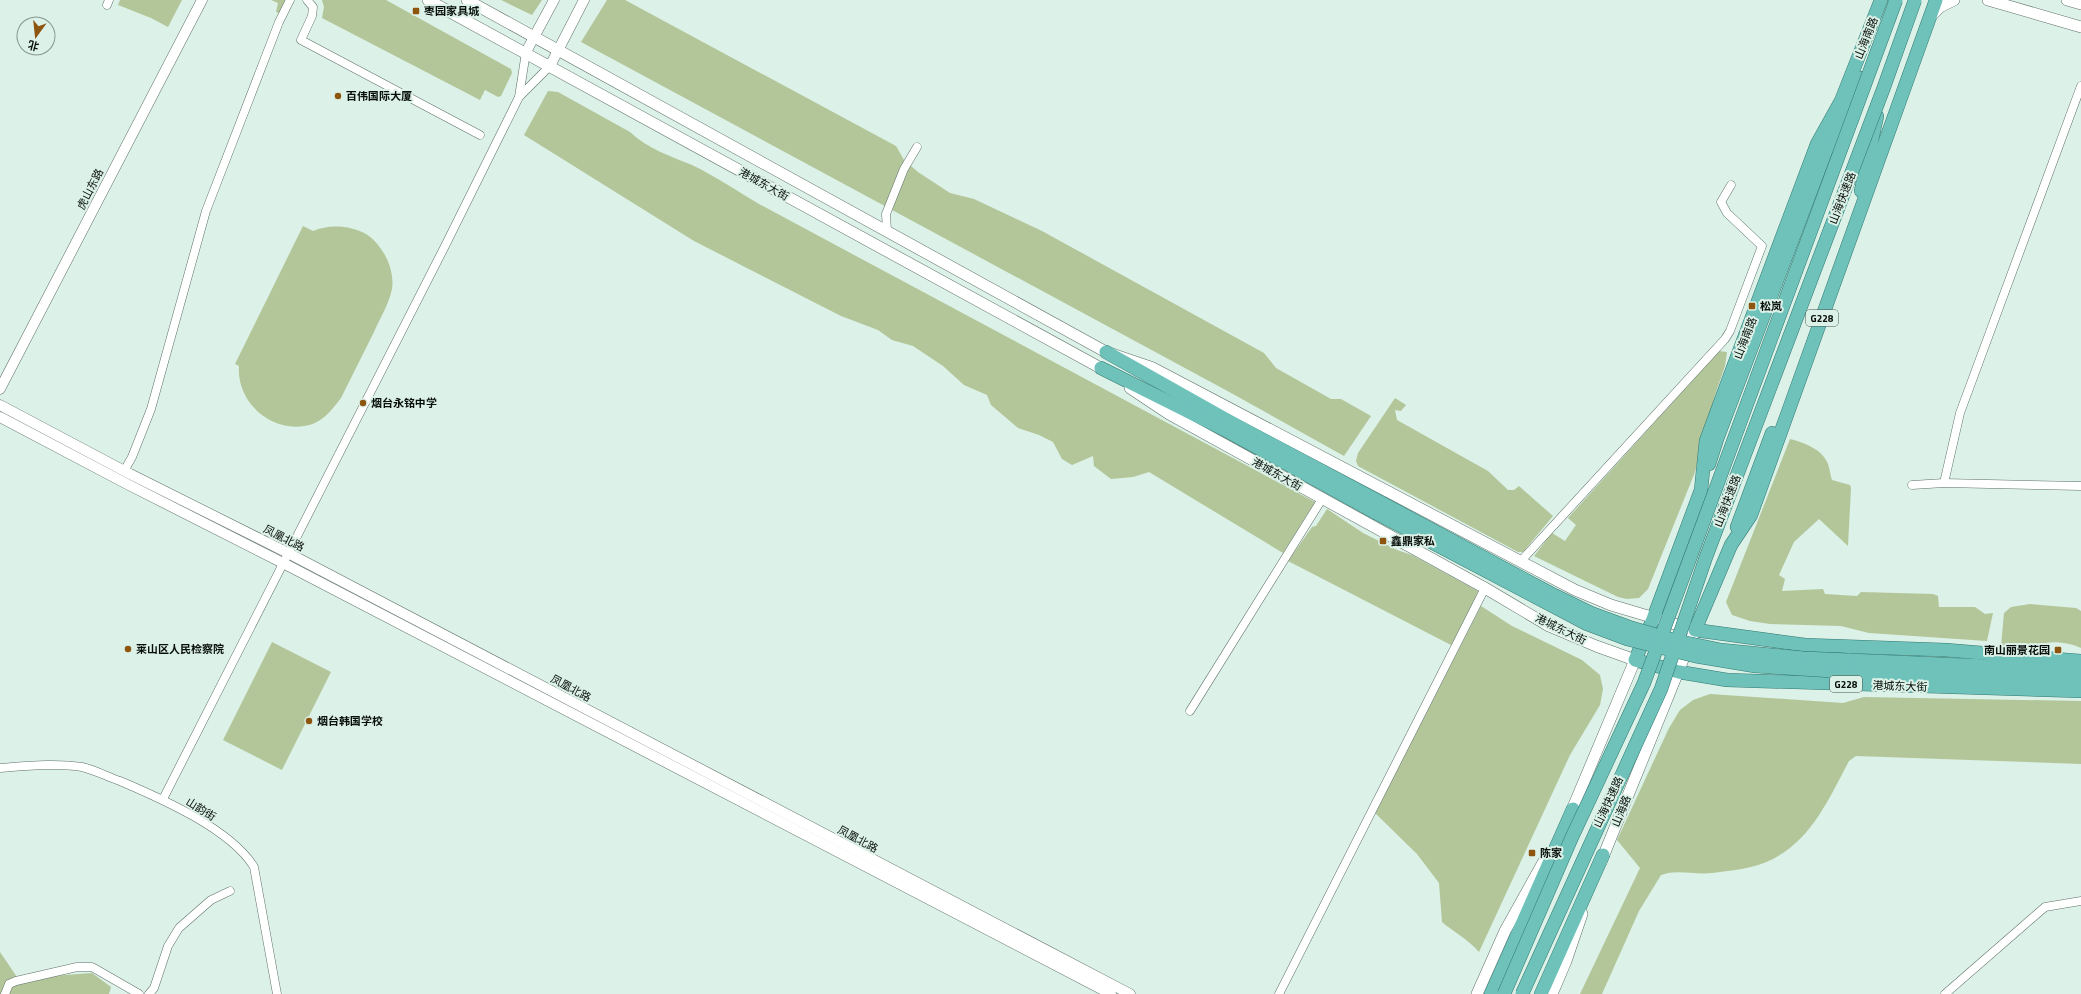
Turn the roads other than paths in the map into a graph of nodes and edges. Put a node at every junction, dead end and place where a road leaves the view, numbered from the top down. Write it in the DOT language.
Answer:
graph roads {
  1 [pos="202,0"];
  2 [pos="290,0"];
  3 [pos="307,0"];
  4 [pos="428,0"];
  5 [pos="468,0"];
  6 [pos="554,0"];
  7 [pos="584,0"];
  8 [pos="1896,0"];
  9 [pos="1915,0"];
  10 [pos="1936,0"];
  11 [pos="1954,0"];
  12 [pos="1988,0"];
  13 [pos="2067,0"];
  14 [pos="1880,1"];
  15 [pos="2081,4"];
  16 [pos="1929,19"];
  17 [pos="2081,28"];
  18 [pos="534,36"];
  19 [pos="1881,38"];
  20 [pos="557,50"];
  21 [pos="526,52"];
  22 [pos="550,66"];
  23 [pos="2081,86"];
  24 [pos="1884,87"];
  25 [pos="519,97"];
  26 [pos="480,135"];
  27 [pos="917,147"];
  28 [pos="1731,184"];
  29 [pos="887,230"];
  30 [pos="1106,352"];
  31 [pos="1101,368"];
  32 [pos="0,389"];
  33 [pos="0,405"];
  34 [pos="0,417"];
  35 [pos="124,471"];
  36 [pos="1944,482"];
  37 [pos="1912,485"];
  38 [pos="2081,486"];
  39 [pos="1701,490"];
  40 [pos="1322,499"];
  41 [pos="1379,508"];
  42 [pos="1731,545"];
  43 [pos="288,553"];
  44 [pos="283,562"];
  45 [pos="1520,562"];
  46 [pos="1485,588"];
  47 [pos="1653,619"];
  48 [pos="1695,630"];
  49 [pos="1635,660"];
  50 [pos="2081,661"];
  51 [pos="1848,666"];
  52 [pos="2081,670"];
  53 [pos="1679,672"];
  54 [pos="2081,681"];
  55 [pos="2081,691"];
  56 [pos="1190,711"];
  57 [pos="0,768"];
  58 [pos="163,799"];
  59 [pos="1573,809"];
  60 [pos="1603,855"];
  61 [pos="230,891"];
  62 [pos="2081,900"];
  63 [pos="5,994"];
  64 [pos="139,994"];
  65 [pos="149,994"];
  66 [pos="277,994"];
  67 [pos="1111,994"];
  68 [pos="1130,994"];
  69 [pos="1279,994"];
  70 [pos="1477,994"];
  71 [pos="1491,994"];
  72 [pos="1504,994"];
  73 [pos="1522,994"];
  74 [pos="1541,994"];
  75 [pos="1552,994"];
  76 [pos="1945,994"];
  1 -- 32 [label="street, 虎山东路"];
  2 -- 35 [label="street"];
  3 -- 26 [label="street"];
  4 -- 21 [label="main road, 港城东大街"];
  5 -- 18 [label="main road, 港城东大街"];
  6 -- 18 [label="street"];
  7 -- 20 [label="street"];
  8 -- 19 [label="highway, 山海快速路, bridge"];
  9 -- 24 [label="highway, 山海快速路, bridge"];
  10 -- 16 [label="highway, G228"];
  11 -- 16 [label="main road"];
  12 -- 17 [label="main road"];
  13 -- 15 [label="main road"];
  14 -- 39 [label="highway, 山海南路"];
  16 -- 42 [label="highway, G228"];
  18 -- 20 [label="main road, 港城东大街"];
  18 -- 21 [label="street"];
  19 -- 39 [label="highway, bridge"];
  19 -- 72 [label="highway, 山海快速路, bridge"];
  20 -- 22 [label="street"];
  20 -- 29 [label="main road, 港城东大街"];
  21 -- 22 [label="main road, 港城东大街"];
  21 -- 25 [label="street"];
  22 -- 25 [label="street"];
  22 -- 31 [label="main road, 港城东大街"];
  23 -- 36 [label="street"];
  24 -- 42 [label="highway, bridge"];
  24 -- 73 [label="highway, 山海快速路, bridge"];
  25 -- 43 [label="street"];
  27 -- 29 [label="street"];
  28 -- 45 [label="street"];
  29 -- 30 [label="main road, 港城东大街"];
  30 -- 41 [label="highway, 港城东大街"];
  30 -- 45 [label="main road, 港城东大街"];
  31 -- 40 [label="main road, 港城东大街"];
  31 -- 41 [label="highway, 港城东大街"];
  33 -- 35 [label="street, 凤凰北路"];
  34 -- 44 [label="street, 凤凰北路"];
  35 -- 43 [label="street, 凤凰北路"];
  36 -- 37 [label="street"];
  36 -- 38 [label="street"];
  39 -- 47 [label="highway, 山海南路"];
  40 -- 46 [label="main road, 港城东大街"];
  40 -- 56 [label="street"];
  41 -- 51 [label="highway, 港城东大街, bridge"];
  42 -- 48 [label="highway, G228"];
  43 -- 44 [label="street"];
  43 -- 68 [label="street, 凤凰北路"];
  44 -- 58 [label="street"];
  44 -- 67 [label="street, 凤凰北路"];
  45 -- 47 [label="main road, 港城东大街"];
  46 -- 49 [label="main road, 港城东大街"];
  46 -- 69 [label="street"];
  47 -- 48 [label="main road, 港城东大街"];
  47 -- 49 [label="highway, 山海南路"];
  48 -- 50 [label="highway, 港城东大街"];
  48 -- 53 [label="main road, 山海路"];
  49 -- 53 [label="highway, 港城东大街"];
  49 -- 59 [label="main road"];
  51 -- 52 [label="highway, 港城东大街"];
  51 -- 54 [label="highway, 港城东大街"];
  53 -- 55 [label="highway, 港城东大街 / G228"];
  53 -- 60 [label="main road, 山海路"];
  57 -- 58 [label="street, 山韵街"];
  58 -- 66 [label="street, 山韵街"];
  59 -- 70 [label="main road"];
  59 -- 71 [label="highway"];
  60 -- 74 [label="highway"];
  60 -- 75 [label="main road, 山海路"];
  61 -- 65 [label="street"];
  62 -- 76 [label="street"];
  63 -- 64 [label="street"];
}
